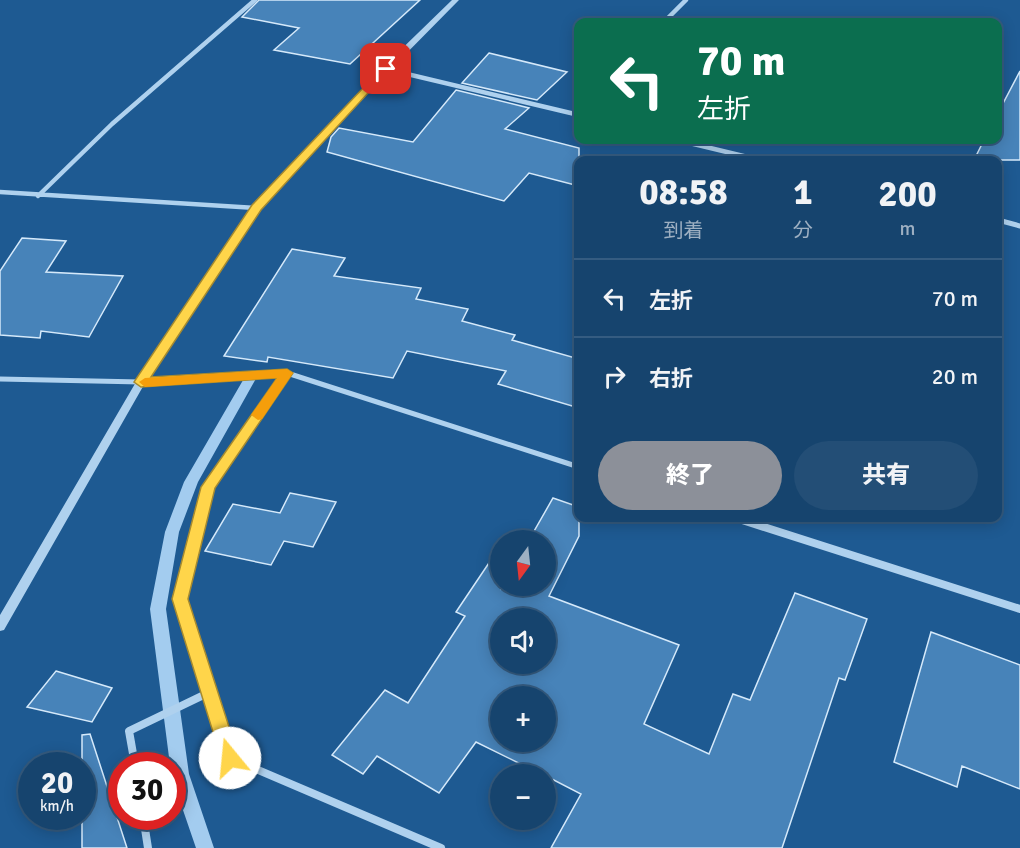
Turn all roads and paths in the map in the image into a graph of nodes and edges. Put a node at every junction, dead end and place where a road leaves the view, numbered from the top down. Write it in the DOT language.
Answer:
graph roads {
  1 [pos="255,0"];
  2 [pos="456,0"];
  3 [pos="686,0"];
  4 [pos="668,18"];
  5 [pos="386,69"];
  6 [pos="574,114"];
  7 [pos="694,144"];
  8 [pos="743,156"];
  9 [pos="0,192"];
  10 [pos="38,196"];
  11 [pos="256,208"];
  12 [pos="1002,221"];
  13 [pos="1020,226"];
  14 [pos="287,373"];
  15 [pos="0,379"];
  16 [pos="141,382"];
  17 [pos="574,465"];
  18 [pos="748,522"];
  19 [pos="1020,609"];
  20 [pos="0,626"];
  21 [pos="210,692"];
  22 [pos="133,752"];
  23 [pos="145,830"];
  24 [pos="148,848"];
  25 [pos="441,848"];
  1 -- 10 [label="street"];
  2 -- 5 [label="street"];
  3 -- 4 [label="street"];
  5 -- 6 [label="street"];
  5 -- 11 [label="street"];
  7 -- 8 [label="street"];
  9 -- 10 [label="street"];
  10 -- 11 [label="street"];
  11 -- 16 [label="street"];
  12 -- 13 [label="street"];
  14 -- 16 [label="street"];
  14 -- 17 [label="street"];
  14 -- 21 [label="street"];
  15 -- 16 [label="street"];
  16 -- 20 [label="street"];
  18 -- 19 [label="street"];
  21 -- 22 [label="street"];
  21 -- 25 [label="street"];
  23 -- 24 [label="street"];
}
